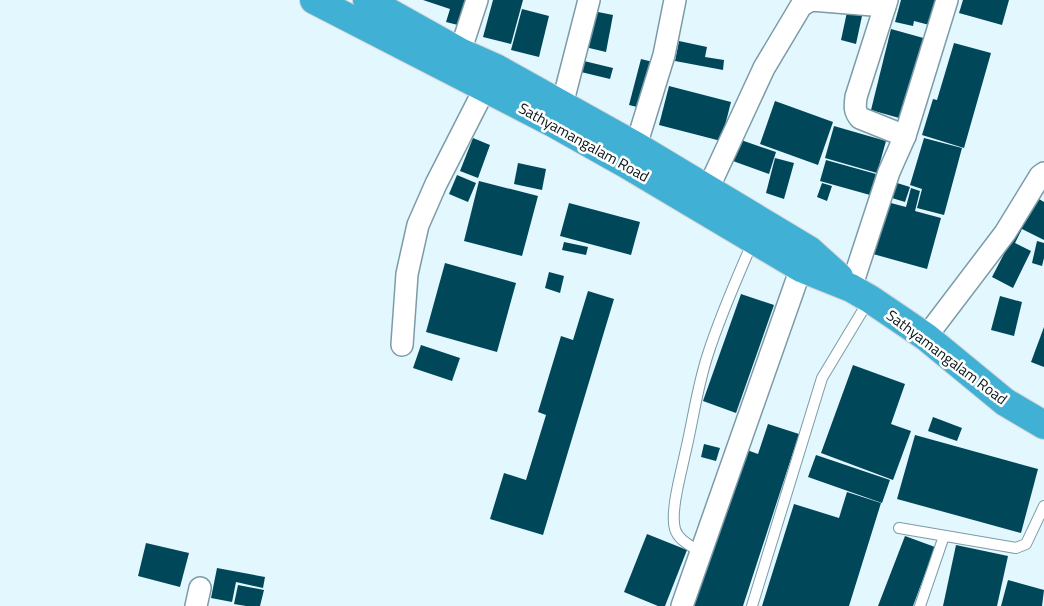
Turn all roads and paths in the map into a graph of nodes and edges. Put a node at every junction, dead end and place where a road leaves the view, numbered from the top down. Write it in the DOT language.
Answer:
graph roads {
  1 [pos="314,0"];
  2 [pos="367,0"];
  3 [pos="477,0"];
  4 [pos="589,0"];
  5 [pos="675,0"];
  6 [pos="948,0"];
  7 [pos="886,3"];
  8 [pos="456,61"];
  9 [pos="485,88"];
  10 [pos="562,106"];
  11 [pos="904,136"];
  12 [pos="636,146"];
  13 [pos="1044,174"];
  14 [pos="708,189"];
  15 [pos="754,240"];
  16 [pos="800,268"];
  17 [pos="860,294"];
  18 [pos="926,337"];
  19 [pos="402,345"];
  20 [pos="1044,425"];
  21 [pos="1044,506"];
  22 [pos="899,528"];
  23 [pos="944,536"];
  24 [pos="700,552"];
  25 [pos="682,606"];
  26 [pos="752,606"];
  27 [pos="920,606"];
  1 -- 8 [label="highway, Sathyamangalam Road"];
  2 -- 8 [label="highway, Sathyamangalam Road"];
  3 -- 8 [label="street"];
  4 -- 10 [label="street"];
  5 -- 12 [label="street"];
  6 -- 11 [label="street"];
  7 -- 11 [label="street"];
  7 -- 14 [label="street"];
  8 -- 9 [label="highway, Sathyamangalam Road"];
  8 -- 10 [label="highway, Sathyamangalam Road"];
  9 -- 15 [label="highway, Sathyamangalam Road"];
  9 -- 19 [label="street"];
  10 -- 12 [label="highway, Sathyamangalam Road"];
  11 -- 17 [label="street"];
  12 -- 14 [label="highway, Sathyamangalam Road"];
  13 -- 18 [label="street"];
  14 -- 17 [label="highway, Sathyamangalam Road"];
  15 -- 16 [label="highway, Sathyamangalam Road"];
  15 -- 24 [label="lane"];
  16 -- 17 [label="highway, Sathyamangalam Road"];
  16 -- 24 [label="street"];
  17 -- 18 [label="highway, Sathyamangalam Road"];
  17 -- 26 [label="lane"];
  18 -- 20 [label="highway, Sathyamangalam Road"];
  21 -- 23 [label="lane"];
  22 -- 23 [label="lane"];
  23 -- 27 [label="lane"];
  24 -- 25 [label="street"];
}
